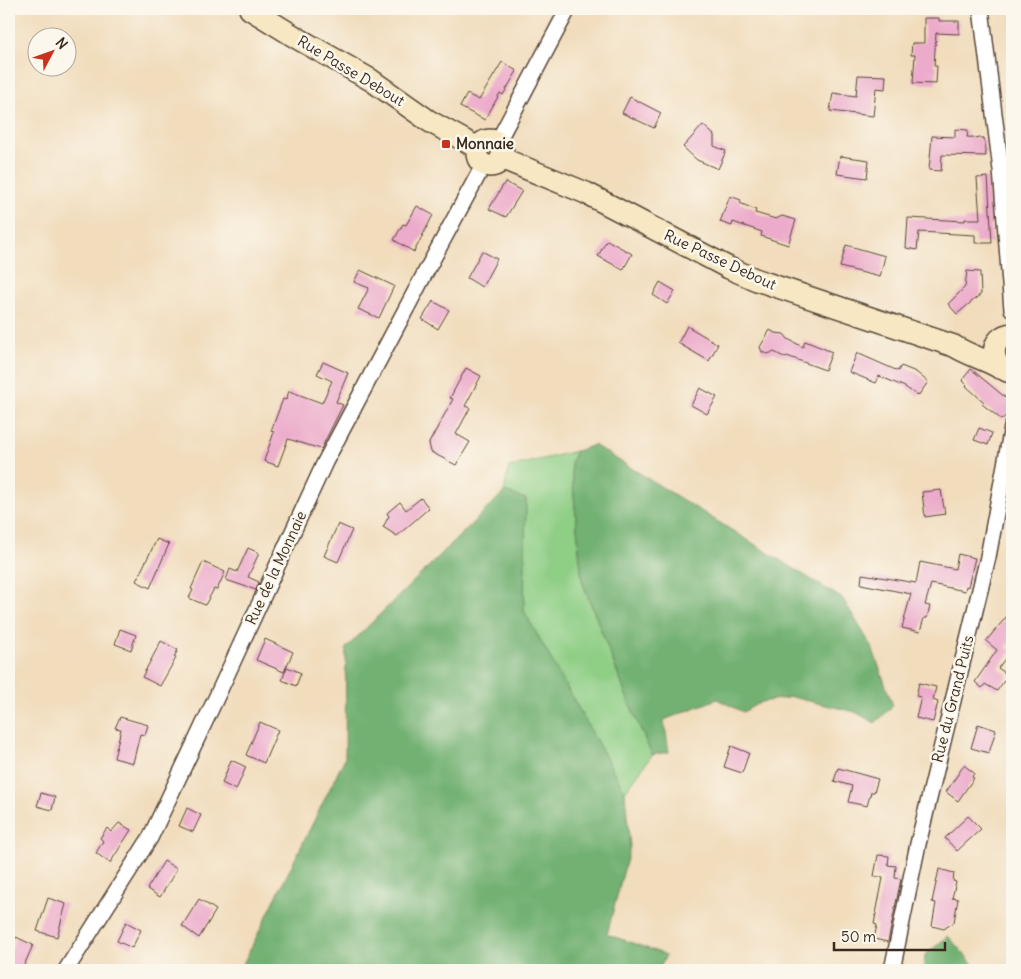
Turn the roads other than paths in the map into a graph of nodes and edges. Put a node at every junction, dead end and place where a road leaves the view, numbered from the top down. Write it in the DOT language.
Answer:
graph roads {
  1 [pos="250,9"];
  2 [pos="568,9"];
  3 [pos="981,9"];
  4 [pos="490,153"];
  5 [pos="1012,309"];
  6 [pos="1005,337"];
  7 [pos="954,346"];
  8 [pos="1008,373"];
  9 [pos="1012,427"];
  10 [pos="66,970"];
  11 [pos="892,970"];
  1 -- 4 [label="main road, Rue Passe Debout"];
  2 -- 4 [label="street, Rue de la Monnaie"];
  3 -- 5 [label="street"];
  4 -- 7 [label="main road, Rue Passe Debout"];
  4 -- 10 [label="street, Rue de la Monnaie"];
  6 -- 7 [label="main road"];
  6 -- 8 [label="main road"];
  7 -- 8 [label="main road, Rue Passe Debout"];
  9 -- 11 [label="street, Rue du Grand Puits"];
}
